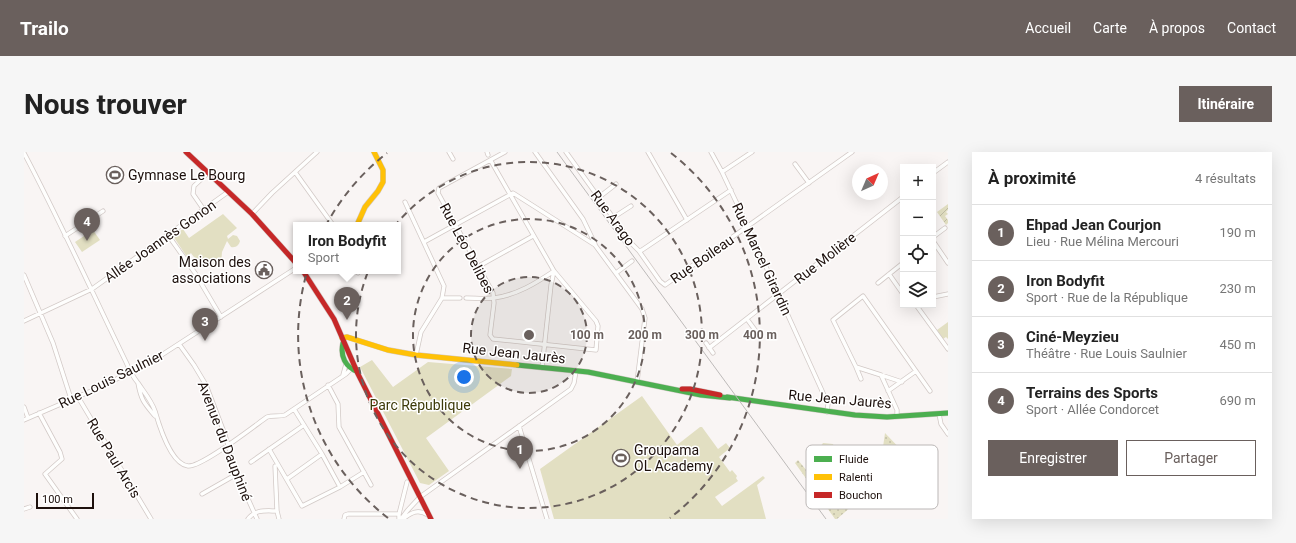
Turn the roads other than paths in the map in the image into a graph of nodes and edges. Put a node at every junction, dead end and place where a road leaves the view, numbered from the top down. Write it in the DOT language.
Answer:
graph roads {
  1 [pos="24,152"];
  2 [pos="186,152"];
  3 [pos="317,152"];
  4 [pos="374,152"];
  5 [pos="449,152"];
  6 [pos="505,152"];
  7 [pos="535,152"];
  8 [pos="566,152"];
  9 [pos="648,152"];
  10 [pos="711,152"];
  11 [pos="752,152"];
  12 [pos="852,152"];
  13 [pos="453,159"];
  14 [pos="491,161"];
  15 [pos="948,162"];
  16 [pos="795,164"];
  17 [pos="295,172"];
  18 [pos="722,172"];
  19 [pos="936,172"];
  20 [pos="208,173"];
  21 [pos="808,183"];
  22 [pos="616,184"];
  23 [pos="730,190"];
  24 [pos="228,192"];
  25 [pos="510,194"];
  26 [pos="598,198"];
  27 [pos="900,199"];
  28 [pos="405,202"];
  29 [pos="631,206"];
  30 [pos="204,210"];
  31 [pos="103,211"];
  32 [pos="252,214"];
  33 [pos="614,217"];
  34 [pos="688,220"];
  35 [pos="331,222"];
  36 [pos="358,222"];
  37 [pos="456,225"];
  38 [pos="748,227"];
  39 [pos="945,228"];
  40 [pos="168,235"];
  41 [pos="65,236"];
  42 [pos="534,236"];
  43 [pos="934,236"];
  44 [pos="424,242"];
  45 [pos="936,245"];
  46 [pos="595,246"];
  47 [pos="639,251"];
  48 [pos="293,260"];
  49 [pos="632,261"];
  50 [pos="948,263"];
  51 [pos="900,265"];
  52 [pos="479,266"];
  53 [pos="293,270"];
  54 [pos="554,271"];
  55 [pos="616,273"];
  56 [pos="305,274"];
  57 [pos="889,274"];
  58 [pos="24,275"];
  59 [pos="878,283"];
  60 [pos="92,289"];
  61 [pos="900,290"];
  62 [pos="778,294"];
  63 [pos="948,294"];
  64 [pos="936,296"];
  65 [pos="442,298"];
  66 [pos="460,298"];
  67 [pos="466,298"];
  68 [pos="494,298"];
  69 [pos="918,308"];
  70 [pos="42,313"];
  71 [pos="221,317"];
  72 [pos="746,319"];
  73 [pos="24,321"];
  74 [pos="758,334"];
  75 [pos="343,340"];
  76 [pos="706,343"];
  77 [pos="179,344"];
  78 [pos="544,344"];
  79 [pos="710,348"];
  80 [pos="948,349"];
  81 [pos="348,350"];
  82 [pos="341,352"];
  83 [pos="713,353"];
  84 [pos="416,355"];
  85 [pos="346,364"];
  86 [pos="354,364"];
  87 [pos="856,367"];
  88 [pos="542,368"];
  89 [pos="350,369"];
  90 [pos="576,371"];
  91 [pos="916,371"];
  92 [pos="131,372"];
  93 [pos="358,372"];
  94 [pos="343,375"];
  95 [pos="881,375"];
  96 [pos="861,380"];
  97 [pos="637,382"];
  98 [pos="902,382"];
  99 [pos="137,383"];
  100 [pos="328,385"];
  101 [pos="888,391"];
  102 [pos="930,391"];
  103 [pos="78,397"];
  104 [pos="71,399"];
  105 [pos="24,407"];
  106 [pos="294,409"];
  107 [pos="827,412"];
  108 [pos="39,413"];
  109 [pos="948,413"];
  110 [pos="939,414"];
  111 [pos="897,416"];
  112 [pos="157,418"];
  113 [pos="26,419"];
  114 [pos="304,425"];
  115 [pos="520,426"];
  116 [pos="948,434"];
  117 [pos="228,445"];
  118 [pos="269,449"];
  119 [pos="322,454"];
  120 [pos="251,462"];
  121 [pos="275,466"];
  122 [pos="364,472"];
  123 [pos="237,474"];
  124 [pos="287,479"];
  125 [pos="407,482"];
  126 [pos="371,485"];
  127 [pos="340,487"];
  128 [pos="202,494"];
  129 [pos="420,497"];
  130 [pos="30,507"];
  131 [pos="24,509"];
  132 [pos="277,511"];
  133 [pos="254,513"];
  134 [pos="400,518"];
  135 [pos="432,518"];
  136 [pos="78,519"];
  137 [pos="151,519"];
  138 [pos="248,519"];
  139 [pos="257,519"];
  140 [pos="279,519"];
  141 [pos="344,519"];
  142 [pos="547,519"];
  1 -- 41 [label="street"];
  2 -- 20 [label="main road"];
  3 -- 17 [label="street"];
  4 -- 36 [label="main road"];
  5 -- 13 [label="street"];
  6 -- 14 [label="street"];
  7 -- 46 [label="street"];
  8 -- 26 [label="street, Rue Arago"];
  9 -- 34 [label="street"];
  10 -- 18 [label="street, Rue Marcel Girardin"];
  11 -- 18 [label="street"];
  12 -- 21 [label="street, Rue Boileau"];
  14 -- 25 [label="street"];
  14 -- 37 [label="street, Rue Léo Delibes"];
  15 -- 19 [label="street"];
  16 -- 21 [label="street"];
  17 -- 32 [label="street"];
  17 -- 35 [label="street"];
  18 -- 23 [label="street, Rue Marcel Girardin"];
  20 -- 24 [label="main road"];
  20 -- 30 [label="street"];
  21 -- 38 [label="street, Rue Boileau"];
  22 -- 26 [label="street"];
  23 -- 34 [label="street, Rue Arago"];
  23 -- 38 [label="street, Rue Marcel Girardin"];
  24 -- 30 [label="street, Allée Joannès Gonon"];
  24 -- 32 [label="main road"];
  25 -- 37 [label="street"];
  25 -- 42 [label="street"];
  25 -- 46 [label="street"];
  26 -- 33 [label="street, Rue Arago"];
  27 -- 62 [label="street, Rue Molière"];
  28 -- 44 [label="street"];
  29 -- 33 [label="street"];
  30 -- 40 [label="street, Allée Joannès Gonon"];
  31 -- 41 [label="street"];
  32 -- 48 [label="main road"];
  33 -- 47 [label="street, Rue Arago"];
  34 -- 47 [label="street, Rue Arago"];
  37 -- 44 [label="street"];
  37 -- 52 [label="street, Rue Léo Delibes"];
  38 -- 47 [label="street, Rue Boileau"];
  38 -- 62 [label="street, Rue Marcel Girardin"];
  39 -- 43 [label="street"];
  40 -- 60 [label="street, Allée Joannès Gonon"];
  40 -- 71 [label="street"];
  41 -- 60 [label="street"];
  42 -- 52 [label="street"];
  42 -- 54 [label="street"];
  44 -- 65 [label="street"];
  45 -- 50 [label="street"];
  46 -- 55 [label="street"];
  49 -- 55 [label="street"];
  51 -- 57 [label="street"];
  52 -- 68 [label="street, Rue Léo Delibes"];
  53 -- 71 [label="street, Rue Louis Saulnier"];
  54 -- 68 [label="street"];
  54 -- 78 [label="street"];
  54 -- 78 [label="street, Rue Léo Delibes"];
  55 -- 97 [label="street"];
  56 -- 75 [label="main road"];
  57 -- 59 [label="street"];
  57 -- 61 [label="street"];
  58 -- 70 [label="street"];
  60 -- 70 [label="street, Allée Joannès Gonon"];
  60 -- 92 [label="street"];
  62 -- 72 [label="street, Rue Molière"];
  62 -- 107 [label="street, Rue Marcel Girardin"];
  63 -- 64 [label="street"];
  65 -- 66 [label="street"];
  65 -- 84 [label="street"];
  67 -- 68 [label="street"];
  68 -- 78 [label="street, Rue Léo Delibes"];
  69 -- 80 [label="street"];
  70 -- 73 [label="street, Allée Joannès Gonon"];
  70 -- 104 [label="street"];
  71 -- 77 [label="street, Rue Louis Saulnier"];
  72 -- 74 [label="street"];
  72 -- 79 [label="street, Rue Molière"];
  75 -- 81 [label="main road"];
  75 -- 82 [label="main road"];
  75 -- 84 [label="main road, Rue Jean Jaurès"];
  76 -- 79 [label="street"];
  77 -- 92 [label="street, Rue Louis Saulnier"];
  77 -- 117 [label="street, Avenue du Dauphiné"];
  78 -- 88 [label="street"];
  79 -- 83 [label="street"];
  81 -- 82 [label="main road"];
  81 -- 86 [label="main road"];
  82 -- 85 [label="main road"];
  84 -- 88 [label="main road, Rue Jean Jaurès"];
  85 -- 89 [label="main road"];
  85 -- 94 [label="street"];
  86 -- 89 [label="street"];
  86 -- 93 [label="main road"];
  87 -- 91 [label="street"];
  87 -- 95 [label="street"];
  87 -- 96 [label="street"];
  88 -- 90 [label="main road, Rue Jean Jaurès"];
  89 -- 93 [label="main road"];
  89 -- 94 [label="street"];
  90 -- 97 [label="main road, Rue Jean Jaurès"];
  90 -- 115 [label="street"];
  91 -- 98 [label="street"];
  91 -- 102 [label="street"];
  92 -- 99 [label="street"];
  92 -- 103 [label="street, Rue Louis Saulnier"];
  93 -- 129 [label="main road"];
  94 -- 100 [label="street"];
  95 -- 98 [label="street"];
  95 -- 101 [label="street"];
  97 -- 107 [label="main road, Rue Jean Jaurès"];
  98 -- 101 [label="street"];
  99 -- 112 [label="street"];
  99 -- 112 [label="street"];
  100 -- 106 [label="street"];
  100 -- 122 [label="street"];
  101 -- 111 [label="street"];
  103 -- 104 [label="street, Rue Louis Saulnier"];
  103 -- 137 [label="street, Rue Paul Arcis"];
  104 -- 108 [label="street, Rue Louis Saulnier"];
  105 -- 113 [label="street"];
  106 -- 114 [label="street"];
  106 -- 117 [label="street"];
  107 -- 111 [label="main road, Rue Jean Jaurès"];
  108 -- 113 [label="street, Rue Louis Saulnier"];
  108 -- 136 [label="street"];
  109 -- 110 [label="main road, Rue Jean Jaurès"];
  110 -- 111 [label="main road, Rue Jean Jaurès"];
  110 -- 116 [label="street"];
  112 -- 117 [label="street"];
  114 -- 118 [label="street"];
  114 -- 119 [label="street"];
  115 -- 129 [label="street"];
  115 -- 142 [label="street"];
  117 -- 123 [label="street, Avenue du Dauphiné"];
  118 -- 120 [label="street"];
  118 -- 124 [label="street"];
  119 -- 124 [label="street"];
  119 -- 127 [label="street"];
  121 -- 132 [label="street"];
  122 -- 126 [label="street"];
  122 -- 127 [label="street"];
  123 -- 128 [label="street"];
  123 -- 133 [label="street, Avenue du Dauphiné"];
  124 -- 127 [label="street"];
  125 -- 134 [label="street"];
  129 -- 134 [label="street"];
  129 -- 135 [label="main road"];
  130 -- 131 [label="street"];
  132 -- 133 [label="street"];
  132 -- 140 [label="street"];
  133 -- 138 [label="street"];
  133 -- 139 [label="street, Avenue du Dauphiné"];
  134 -- 135 [label="street"];
  134 -- 141 [label="street"];
}
